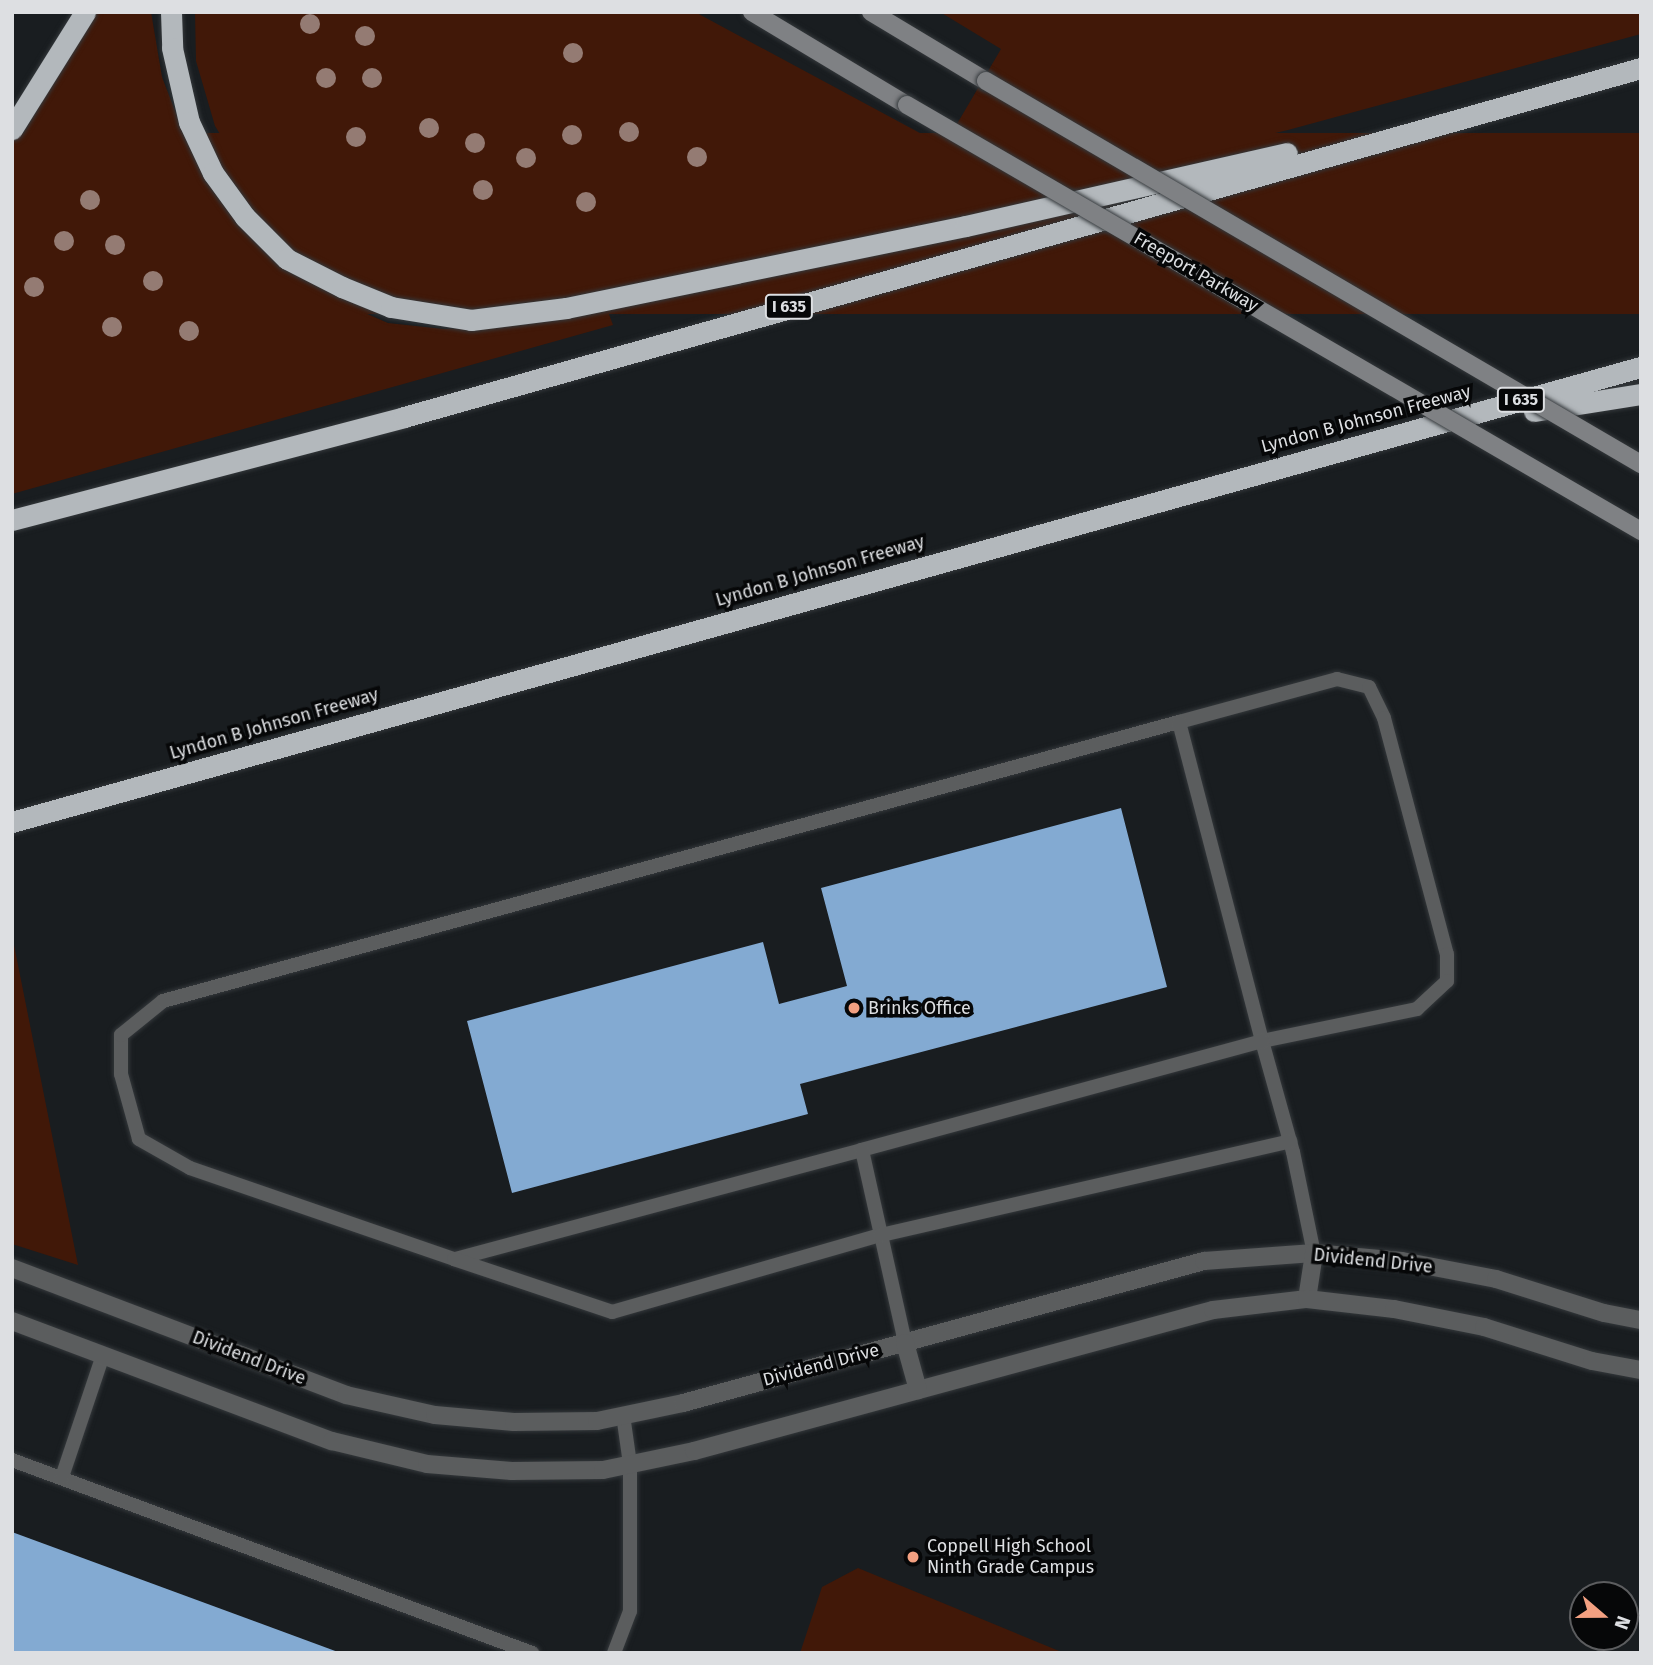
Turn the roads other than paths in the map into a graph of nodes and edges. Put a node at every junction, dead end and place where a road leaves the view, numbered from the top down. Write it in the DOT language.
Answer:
graph roads {
  1 [pos="85,12"];
  2 [pos="171,12"];
  3 [pos="752,12"];
  4 [pos="871,12"];
  5 [pos="1641,68"];
  6 [pos="1565,89"];
  7 [pos="12,129"];
  8 [pos="1641,367"];
  9 [pos="1641,394"];
  10 [pos="1400,432"];
  11 [pos="1641,464"];
  12 [pos="12,520"];
  13 [pos="1641,531"];
  14 [pos="1179,722"];
  15 [pos="12,822"];
  16 [pos="1262,1041"];
  17 [pos="1290,1141"];
  18 [pos="862,1150"];
  19 [pos="881,1235"];
  20 [pos="1314,1253"];
  21 [pos="454,1259"];
  22 [pos="12,1268"];
  23 [pos="1307,1300"];
  24 [pos="1641,1320"];
  25 [pos="12,1321"];
  26 [pos="905,1343"];
  27 [pos="103,1355"];
  28 [pos="1641,1370"];
  29 [pos="918,1390"];
  30 [pos="623,1416"];
  31 [pos="12,1460"];
  32 [pos="630,1464"];
  33 [pos="62,1477"];
  34 [pos="532,1653"];
  35 [pos="614,1653"];
  1 -- 7 [label="highway"];
  2 -- 6 [label="highway"];
  3 -- 13 [label="main road, Freeport Parkway, bridge"];
  4 -- 11 [label="main road, bridge"];
  5 -- 6 [label="highway, I 635"];
  6 -- 12 [label="highway, I 635"];
  8 -- 10 [label="highway, Lyndon B Johnson Freeway / I 635"];
  9 -- 10 [label="highway"];
  10 -- 15 [label="highway, Lyndon B Johnson Freeway / I 635"];
  14 -- 16 [label="lane"];
  14 -- 16 [label="lane"];
  14 -- 21 [label="lane"];
  16 -- 17 [label="lane"];
  16 -- 18 [label="lane"];
  17 -- 19 [label="lane"];
  17 -- 20 [label="lane"];
  18 -- 19 [label="lane"];
  18 -- 21 [label="lane"];
  19 -- 21 [label="lane"];
  19 -- 26 [label="lane"];
  20 -- 23 [label="street"];
  20 -- 24 [label="street, Dividend Drive"];
  20 -- 26 [label="street, Dividend Drive"];
  22 -- 30 [label="street, Dividend Drive"];
  23 -- 28 [label="street"];
  23 -- 29 [label="street"];
  25 -- 27 [label="street"];
  26 -- 29 [label="street"];
  26 -- 30 [label="street, Dividend Drive"];
  27 -- 32 [label="street"];
  27 -- 33 [label="lane"];
  29 -- 32 [label="street"];
  30 -- 32 [label="lane"];
  31 -- 33 [label="lane"];
  32 -- 35 [label="lane"];
  33 -- 34 [label="lane"];
}
